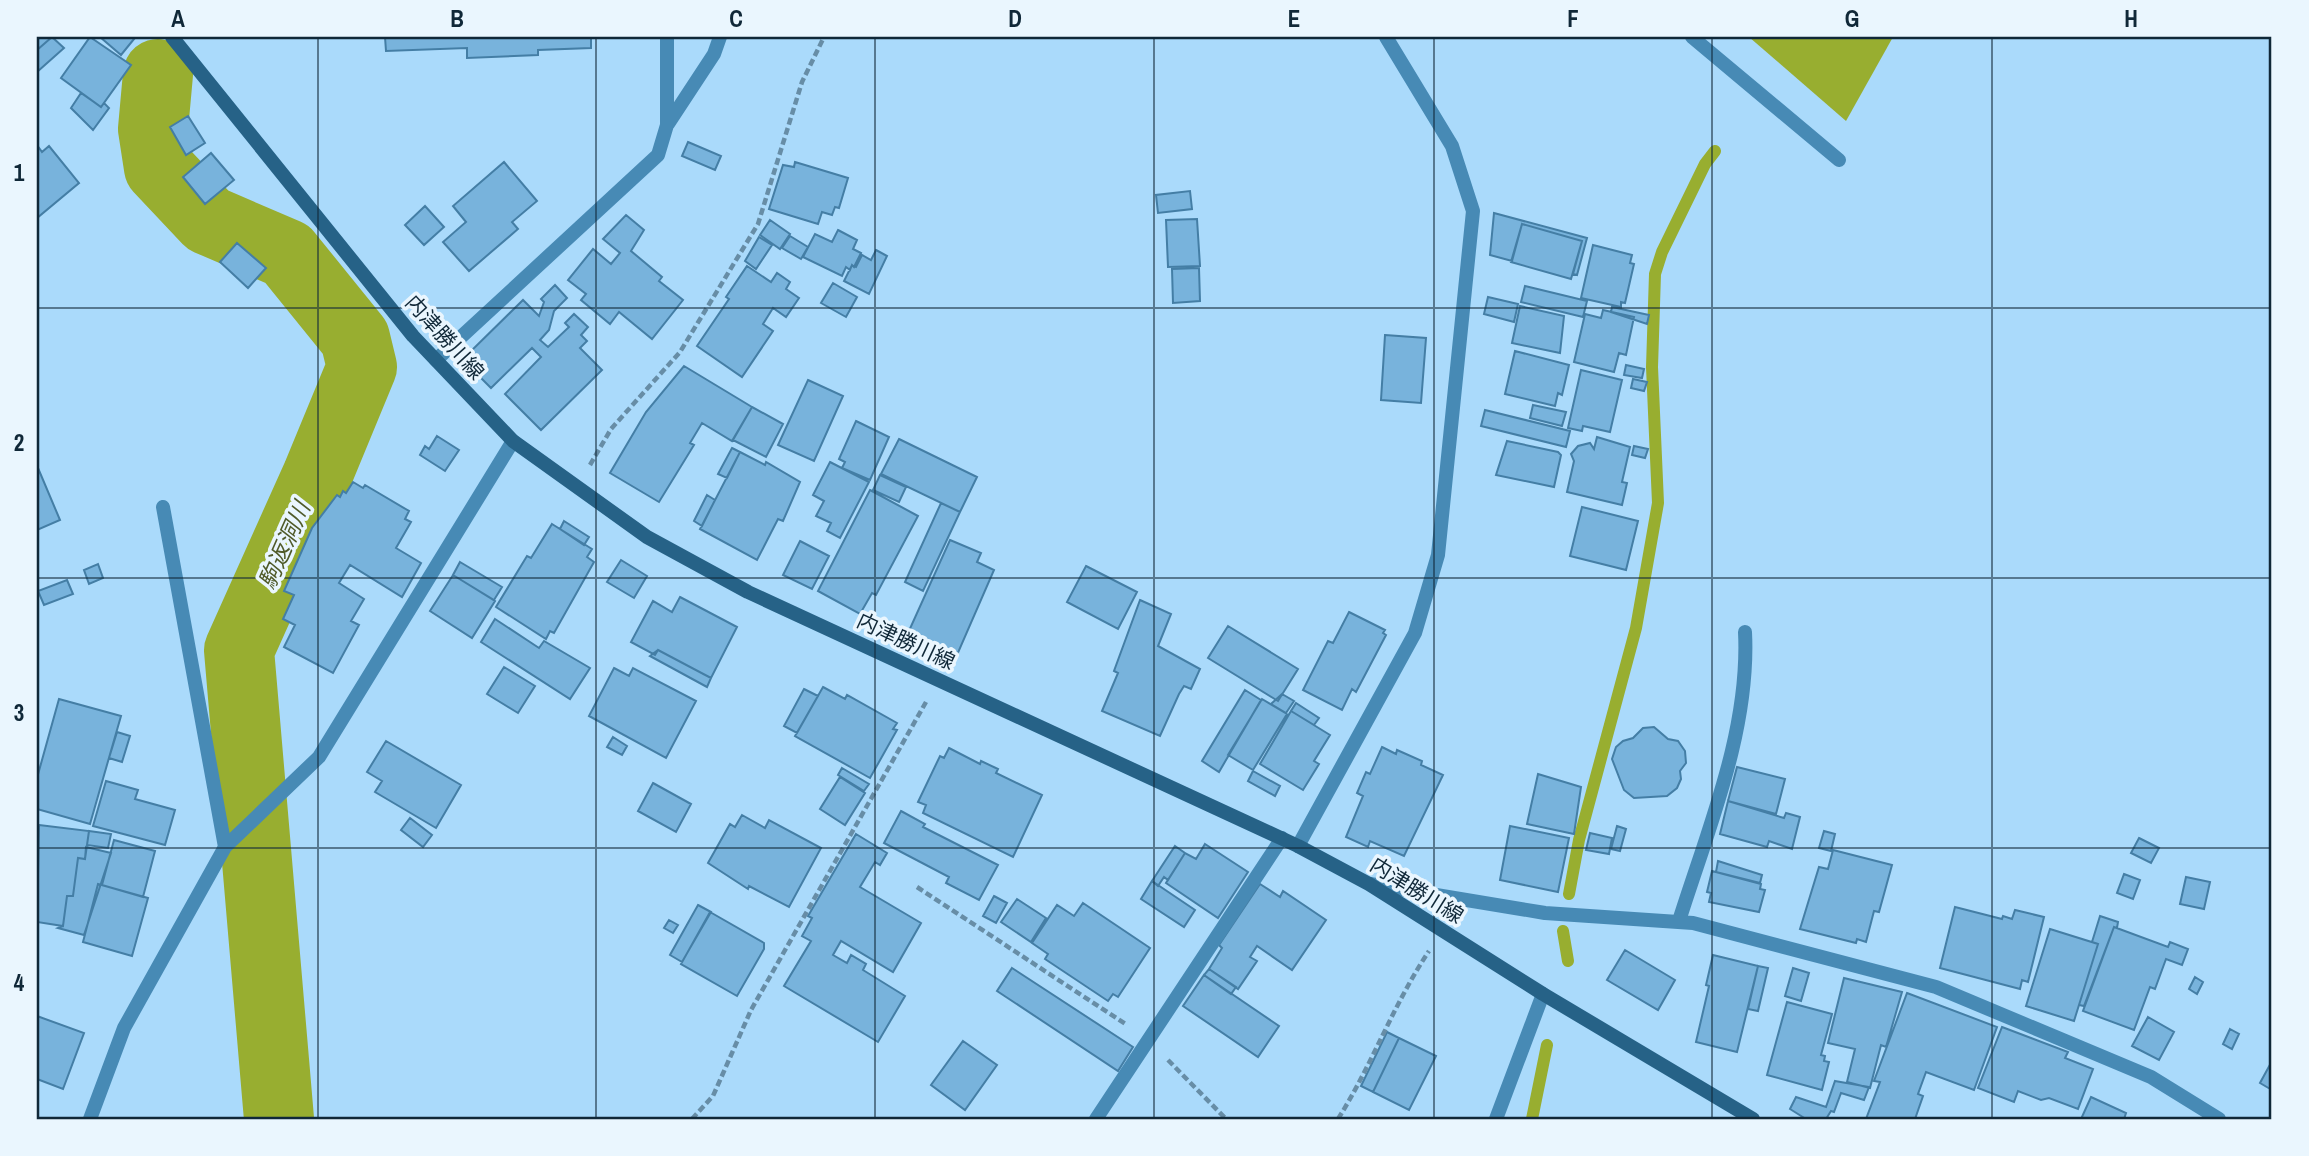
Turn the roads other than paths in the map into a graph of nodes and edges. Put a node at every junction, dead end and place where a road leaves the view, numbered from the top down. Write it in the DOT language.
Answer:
graph roads {
  1 [pos="172,37"];
  2 [pos="667,37"];
  3 [pos="720,37"];
  4 [pos="1386,37"];
  5 [pos="1692,37"];
  6 [pos="667,125"];
  7 [pos="1839,160"];
  8 [pos="436,360"];
  9 [pos="513,441"];
  10 [pos="163,507"];
  11 [pos="1745,632"];
  12 [pos="1282,838"];
  13 [pos="1298,846"];
  14 [pos="225,847"];
  15 [pos="1369,884"];
  16 [pos="1679,921"];
  17 [pos="1543,994"];
  18 [pos="90,1119"];
  19 [pos="1096,1119"];
  20 [pos="1496,1119"];
  21 [pos="1753,1119"];
  22 [pos="2219,1119"];
  1 -- 8 [label="main road, 内津勝川線"];
  2 -- 6 [label="street"];
  3 -- 6 [label="street"];
  4 -- 13 [label="street"];
  5 -- 7 [label="street"];
  6 -- 8 [label="street"];
  8 -- 9 [label="main road, 内津勝川線"];
  9 -- 12 [label="main road, 内津勝川線"];
  9 -- 14 [label="street"];
  10 -- 14 [label="street"];
  11 -- 16 [label="street"];
  12 -- 13 [label="main road, 内津勝川線"];
  12 -- 19 [label="street"];
  13 -- 15 [label="main road, 内津勝川線"];
  14 -- 18 [label="street"];
  15 -- 16 [label="street"];
  15 -- 17 [label="main road, 内津勝川線"];
  16 -- 22 [label="street"];
  17 -- 20 [label="street"];
  17 -- 21 [label="main road, 内津勝川線"];
}
